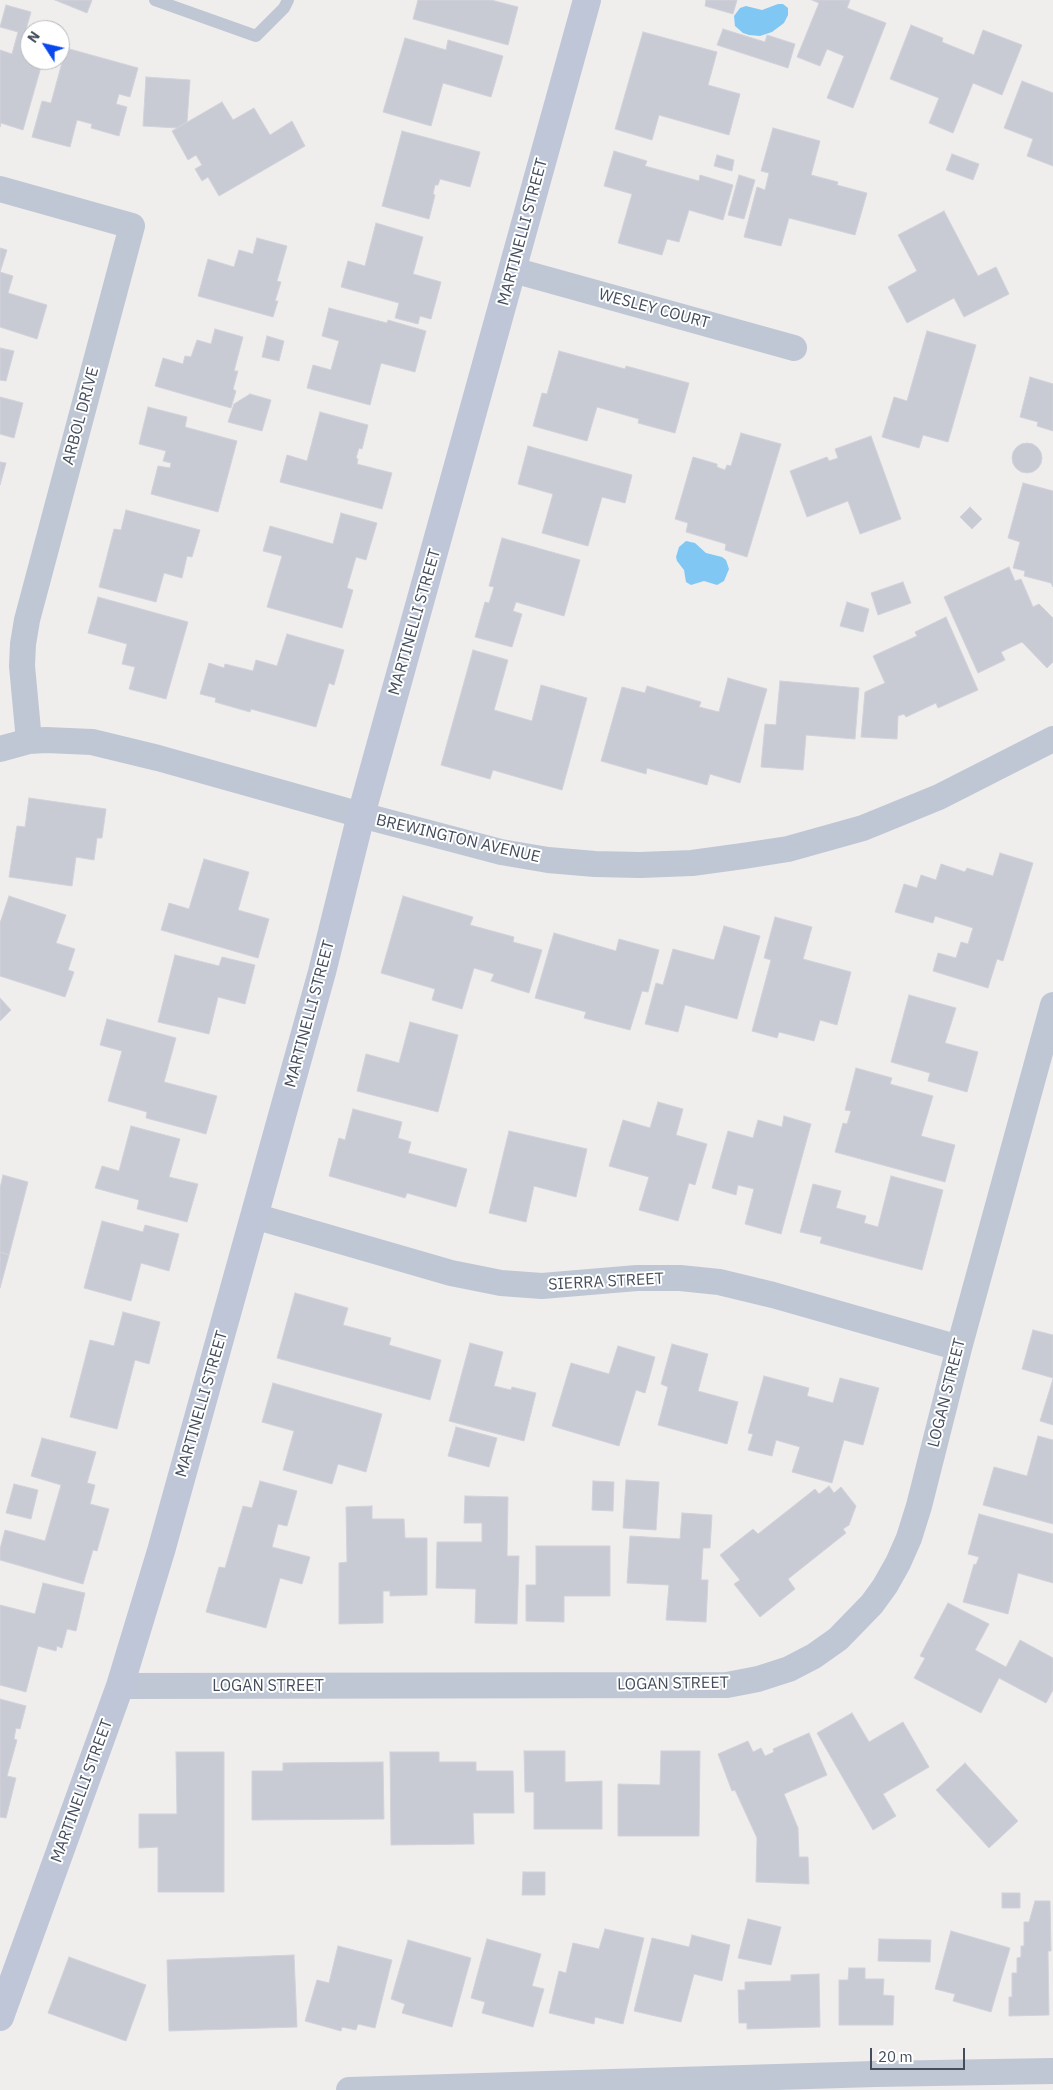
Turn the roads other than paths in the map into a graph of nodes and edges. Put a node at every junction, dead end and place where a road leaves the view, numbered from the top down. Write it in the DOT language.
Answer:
graph roads {
  1 [pos="155,0"];
  2 [pos="288,0"];
  3 [pos="587,0"];
  4 [pos="0,190"];
  5 [pos="513,270"];
  6 [pos="794,348"];
  7 [pos="1053,739"];
  8 [pos="29,741"];
  9 [pos="0,749"];
  10 [pos="361,815"];
  11 [pos="1053,1005"];
  12 [pos="254,1216"];
  13 [pos="958,1348"];
  14 [pos="120,1686"];
  15 [pos="0,2017"];
  16 [pos="1053,2071"];
  17 [pos="1016,2080"];
  18 [pos="668,2085"];
  19 [pos="349,2090"];
  1 -- 2 [label="lane"];
  3 -- 5 [label="street, MARTINELLI STREET"];
  4 -- 8 [label="street, ARBOL DRIVE"];
  5 -- 6 [label="street, WESLEY COURT"];
  5 -- 10 [label="street, MARTINELLI STREET"];
  7 -- 10 [label="street, BREWINGTON AVENUE"];
  8 -- 9 [label="street, BREWINGTON AVENUE"];
  8 -- 10 [label="street, BREWINGTON AVENUE"];
  10 -- 12 [label="street, MARTINELLI STREET"];
  11 -- 13 [label="street, LOGAN STREET"];
  12 -- 13 [label="street, SIERRA STREET"];
  12 -- 14 [label="street, MARTINELLI STREET"];
  13 -- 14 [label="street, LOGAN STREET"];
  14 -- 15 [label="street, MARTINELLI STREET"];
  16 -- 17 [label="street"];
  17 -- 18 [label="street"];
  18 -- 19 [label="street"];
}
